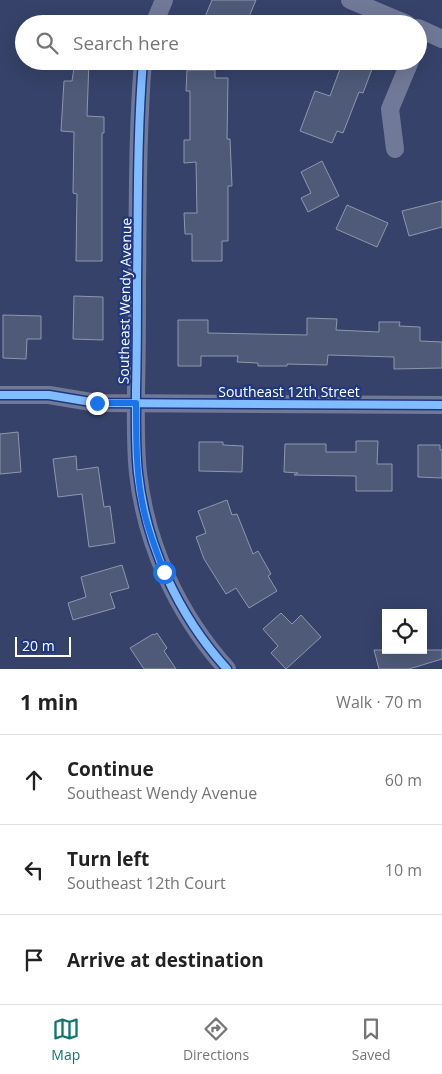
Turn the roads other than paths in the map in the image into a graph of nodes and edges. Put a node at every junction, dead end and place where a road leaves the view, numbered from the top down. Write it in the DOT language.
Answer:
graph roads {
  1 [pos="164,0"];
  2 [pos="350,0"];
  3 [pos="158,15"];
  4 [pos="382,15"];
  5 [pos="427,34"];
  6 [pos="442,38"];
  7 [pos="142,70"];
  8 [pos="406,70"];
  9 [pos="395,149"];
  10 [pos="0,395"];
  11 [pos="136,403"];
  12 [pos="442,405"];
  13 [pos="226,669"];
  1 -- 3 [label="street"];
  2 -- 4 [label="street"];
  5 -- 6 [label="street"];
  7 -- 11 [label="street, Southeast Wendy Avenue"];
  8 -- 9 [label="street"];
  10 -- 11 [label="street, Southeast 12th Street"];
  11 -- 12 [label="street, Southeast 12th Street"];
  11 -- 13 [label="street, Southeast Wendy Avenue"];
}
